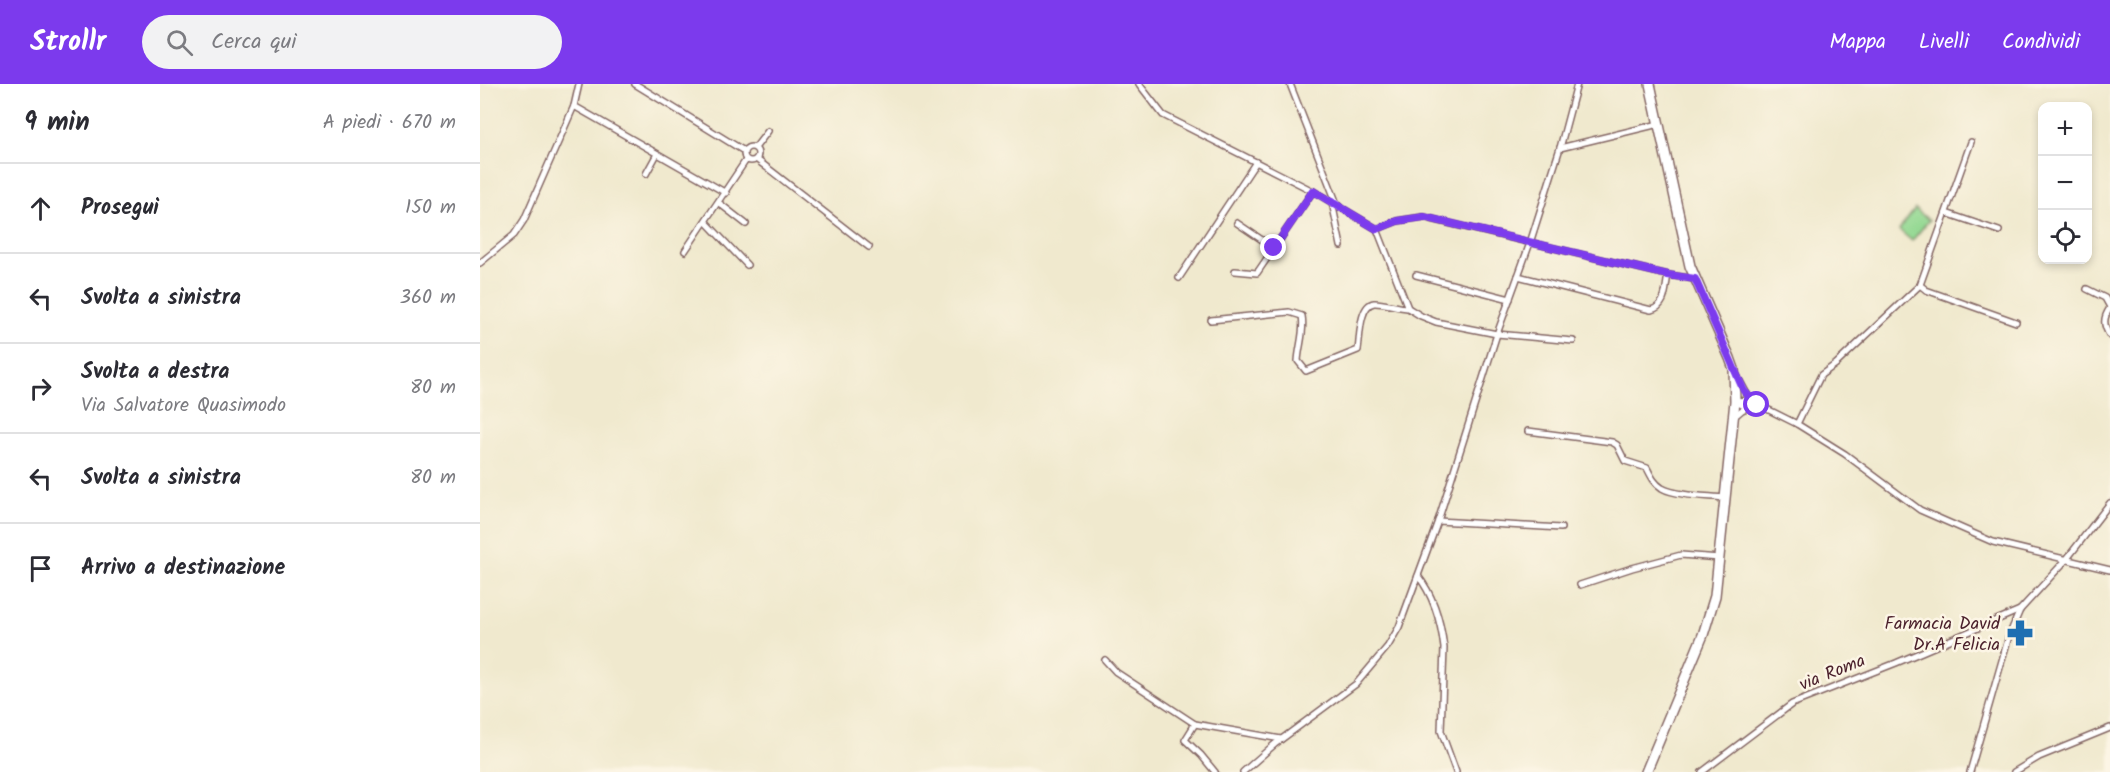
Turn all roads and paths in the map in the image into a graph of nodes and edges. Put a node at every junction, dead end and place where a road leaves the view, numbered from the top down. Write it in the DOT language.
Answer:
graph roads {
  1 [pos="579,84"];
  2 [pos="635,84"];
  3 [pos="1138,84"];
  4 [pos="1290,84"];
  5 [pos="1576,84"];
  6 [pos="1650,84"];
  7 [pos="574,106"];
  8 [pos="1659,124"];
  9 [pos="768,131"];
  10 [pos="1971,142"];
  11 [pos="755,148"];
  12 [pos="1560,148"];
  13 [pos="744,150"];
  14 [pos="657,154"];
  15 [pos="756,159"];
  16 [pos="746,160"];
  17 [pos="1256,162"];
  18 [pos="646,174"];
  19 [pos="1313,191"];
  20 [pos="726,193"];
  21 [pos="719,203"];
  22 [pos="1334,203"];
  23 [pos="1946,213"];
  24 [pos="706,222"];
  25 [pos="1237,223"];
  26 [pos="746,224"];
  27 [pos="1377,229"];
  28 [pos="1999,231"];
  29 [pos="1530,243"];
  30 [pos="1341,246"];
  31 [pos="869,248"];
  32 [pos="1274,248"];
  33 [pos="685,251"];
  34 [pos="480,263"];
  35 [pos="747,265"];
  36 [pos="1235,271"];
  37 [pos="1416,275"];
  38 [pos="1668,275"];
  39 [pos="1518,276"];
  40 [pos="1179,278"];
  41 [pos="1695,279"];
  42 [pos="1920,285"];
  43 [pos="2087,289"];
  44 [pos="1510,299"];
  45 [pos="2110,307"];
  46 [pos="1407,308"];
  47 [pos="1211,320"];
  48 [pos="2016,322"];
  49 [pos="1497,334"];
  50 [pos="2110,336"];
  51 [pos="1573,341"];
  52 [pos="1734,369"];
  53 [pos="1735,401"];
  54 [pos="1754,404"];
  55 [pos="1733,420"];
  56 [pos="1797,424"];
  57 [pos="1528,431"];
  58 [pos="1725,498"];
  59 [pos="2110,503"];
  60 [pos="1438,521"];
  61 [pos="1561,528"];
  62 [pos="1720,558"];
  63 [pos="2066,560"];
  64 [pos="2110,570"];
  65 [pos="1418,576"];
  66 [pos="1580,585"];
  67 [pos="2020,610"];
  68 [pos="1105,660"];
  69 [pos="1195,724"];
  70 [pos="2110,728"];
  71 [pos="1281,739"];
  72 [pos="1215,772"];
  73 [pos="1244,772"];
  74 [pos="1456,772"];
  75 [pos="1646,772"];
  76 [pos="1702,772"];
  77 [pos="1970,772"];
  78 [pos="2014,772"];
  1 -- 7 [label="street"];
  2 -- 13 [label="street"];
  3 -- 17 [label="street"];
  4 -- 22 [label="street"];
  5 -- 12 [label="street"];
  6 -- 8 [label="main road"];
  7 -- 14 [label="street"];
  7 -- 34 [label="street"];
  8 -- 12 [label="street"];
  8 -- 41 [label="main road"];
  9 -- 11 [label="street"];
  10 -- 23 [label="street"];
  11 -- 13 [label="street"];
  11 -- 15 [label="street"];
  12 -- 29 [label="street"];
  13 -- 16 [label="street"];
  14 -- 18 [label="street"];
  14 -- 20 [label="street"];
  15 -- 16 [label="street"];
  15 -- 31 [label="street"];
  16 -- 20 [label="street"];
  17 -- 19 [label="street"];
  17 -- 40 [label="street"];
  19 -- 22 [label="street"];
  19 -- 32 [label="street"];
  20 -- 21 [label="street"];
  21 -- 24 [label="street"];
  21 -- 26 [label="street"];
  22 -- 27 [label="street"];
  22 -- 30 [label="street"];
  23 -- 28 [label="street"];
  23 -- 42 [label="street"];
  24 -- 33 [label="street"];
  24 -- 35 [label="street"];
  25 -- 32 [label="street"];
  27 -- 29 [label="street"];
  27 -- 46 [label="street"];
  29 -- 38 [label="street"];
  29 -- 39 [label="street"];
  32 -- 36 [label="street"];
  37 -- 44 [label="street"];
  38 -- 39 [label="street"];
  38 -- 41 [label="street"];
  39 -- 44 [label="street"];
  41 -- 52 [label="main road"];
  42 -- 48 [label="street"];
  42 -- 56 [label="street"];
  43 -- 45 [label="street"];
  44 -- 49 [label="street"];
  45 -- 50 [label="street"];
  46 -- 47 [label="street"];
  46 -- 49 [label="street"];
  49 -- 51 [label="street"];
  49 -- 60 [label="street"];
  52 -- 53 [label="main road"];
  52 -- 54 [label="street"];
  53 -- 54 [label="street"];
  53 -- 55 [label="main road"];
  54 -- 55 [label="street"];
  54 -- 56 [label="street"];
  55 -- 58 [label="main road"];
  56 -- 63 [label="street"];
  57 -- 58 [label="street"];
  58 -- 62 [label="main road"];
  59 -- 63 [label="street"];
  60 -- 61 [label="street"];
  60 -- 65 [label="street"];
  62 -- 66 [label="street"];
  62 -- 75 [label="main road"];
  63 -- 64 [label="street"];
  63 -- 67 [label="street"];
  65 -- 71 [label="street"];
  65 -- 74 [label="street"];
  67 -- 76 [label="street, via Roma"];
  67 -- 77 [label="street"];
  68 -- 69 [label="street"];
  69 -- 71 [label="street"];
  69 -- 72 [label="street"];
  70 -- 78 [label="street"];
  71 -- 73 [label="street"];
}
